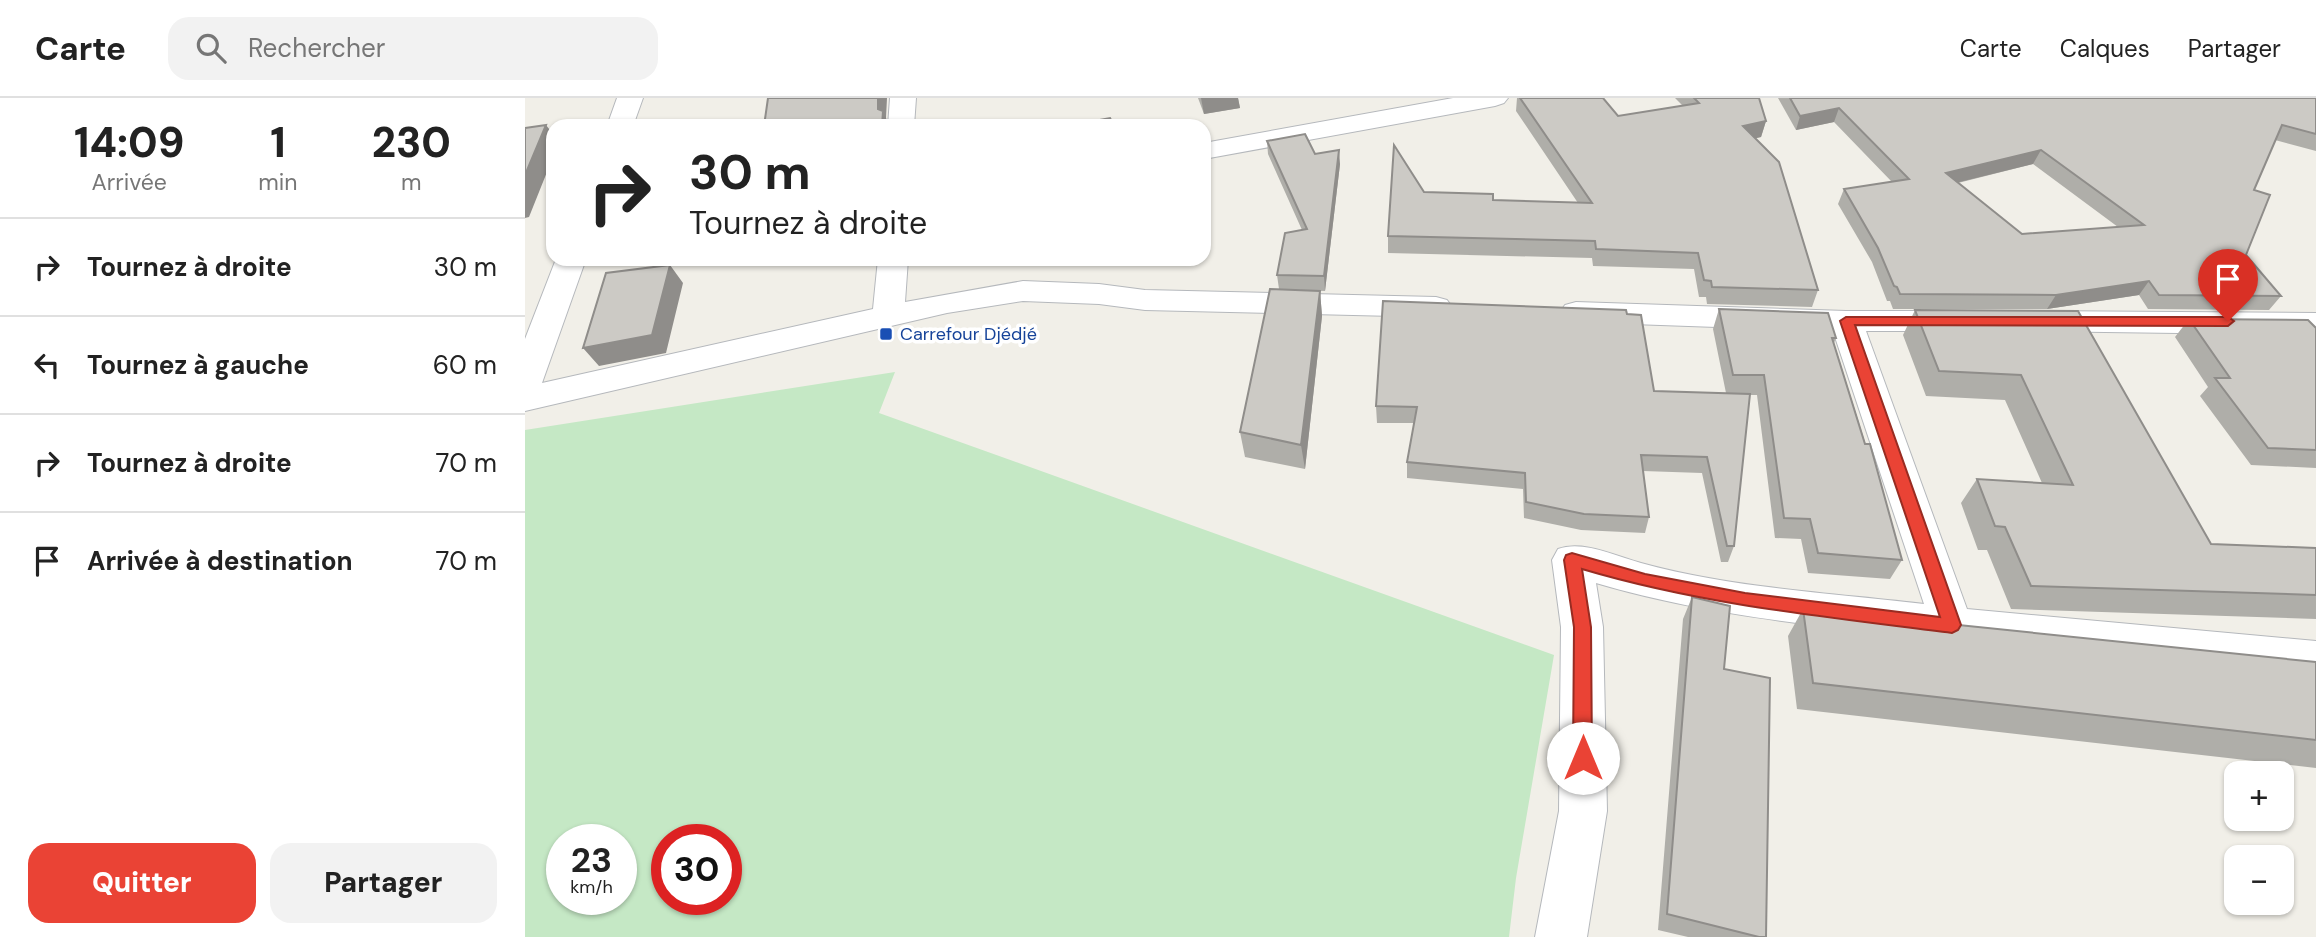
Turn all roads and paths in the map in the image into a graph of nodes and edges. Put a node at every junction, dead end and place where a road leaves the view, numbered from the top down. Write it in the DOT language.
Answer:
graph roads {
  1 [pos="630,98"];
  2 [pos="903,98"];
  3 [pos="1495,98"];
  4 [pos="1450,101"];
  5 [pos="622,119"];
  6 [pos="902,119"];
  7 [pos="1211,151"];
  8 [pos="568,266"];
  9 [pos="892,266"];
  10 [pos="2316,298"];
  11 [pos="1470,308"];
  12 [pos="1539,311"];
  13 [pos="888,316"];
  14 [pos="1846,321"];
  15 [pos="2305,323"];
  16 [pos="525,384"];
  17 [pos="525,399"];
  18 [pos="1952,625"];
  19 [pos="2316,660"];
  20 [pos="1561,937"];
  1 -- 5 [label="street"];
  2 -- 6 [label="street"];
  3 -- 4 [label="street"];
  4 -- 7 [label="street"];
  8 -- 16 [label="street"];
  9 -- 13 [label="street"];
  10 -- 15 [label="street"];
  11 -- 13 [label="street"];
  12 -- 14 [label="street"];
  13 -- 17 [label="street"];
  14 -- 15 [label="street"];
  14 -- 18 [label="street"];
  18 -- 19 [label="street"];
  18 -- 20 [label="street"];
}
